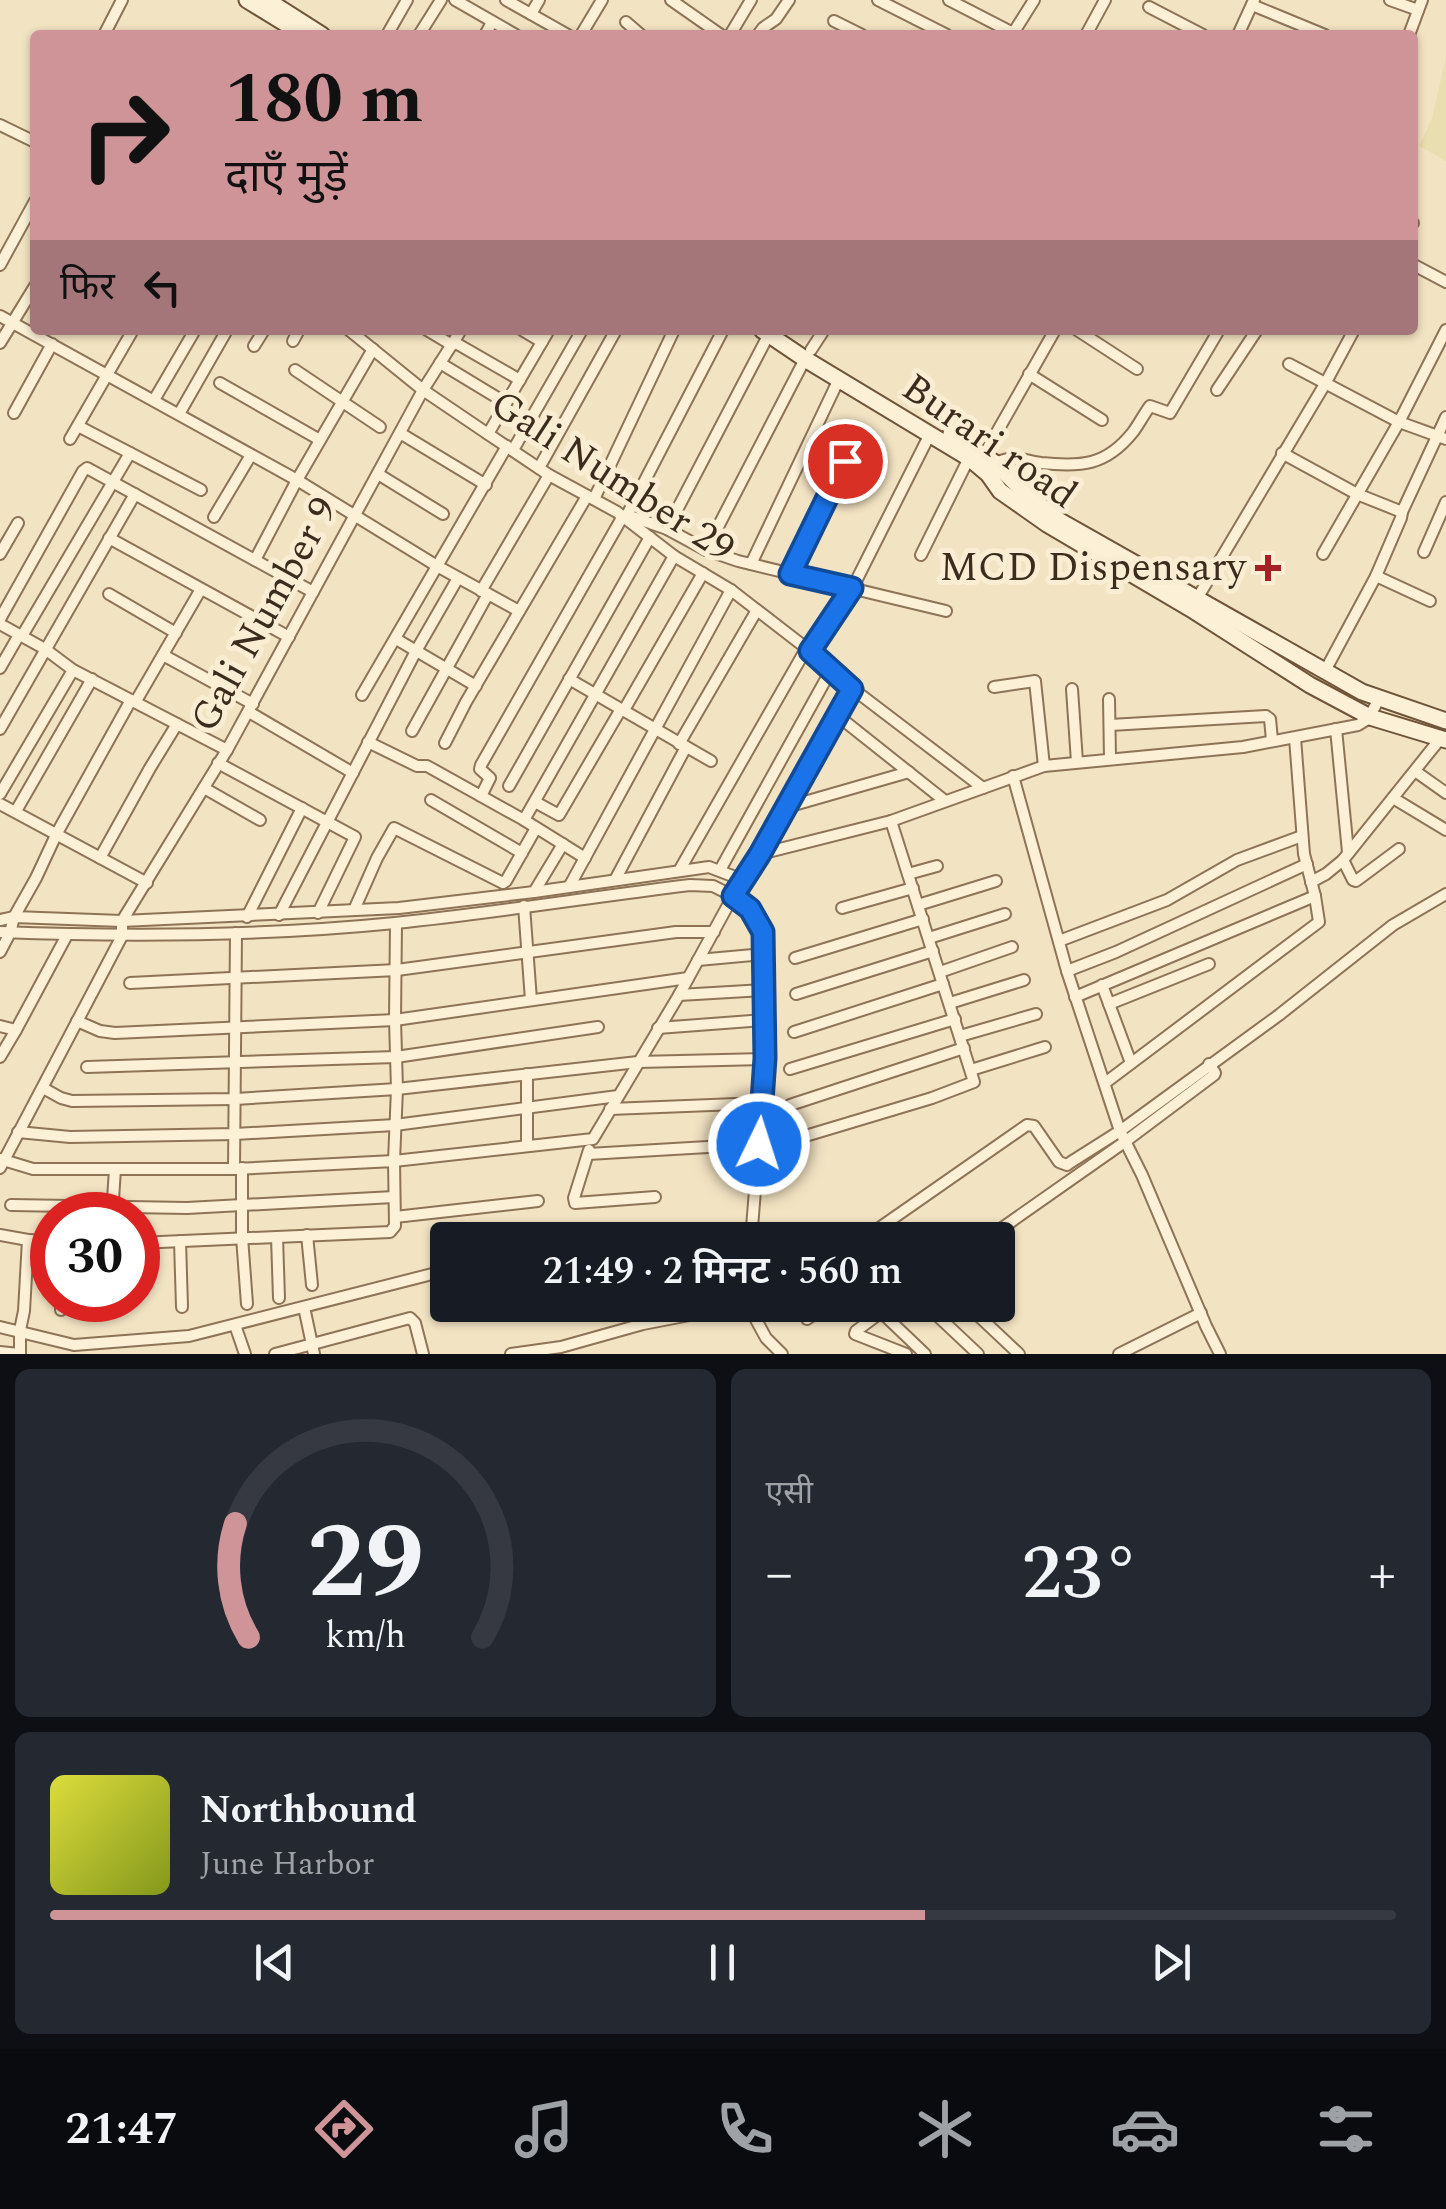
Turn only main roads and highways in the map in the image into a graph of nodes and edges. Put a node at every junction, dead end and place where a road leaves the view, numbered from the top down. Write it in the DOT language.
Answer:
graph roads {
  1 [pos="247,0"];
  2 [pos="267,0"];
  3 [pos="299,30"];
  4 [pos="300,30"];
  5 [pos="776,335"];
  6 [pos="808,355"];
  7 [pos="983,459"];
  8 [pos="1246,634"];
  9 [pos="1446,721"];
  10 [pos="1443,740"];
  1 -- 3 [label="main road"];
  2 -- 4 [label="main road"];
  5 -- 6 [label="main road, Burari road"];
  6 -- 7 [label="main road, Burari road"];
  6 -- 7 [label="main road, Burari road"];
  7 -- 8 [label="main road, Burari road"];
  7 -- 8 [label="main road, Burari road"];
  8 -- 9 [label="main road, Burari road"];
  8 -- 10 [label="main road, Burari road"];
}
